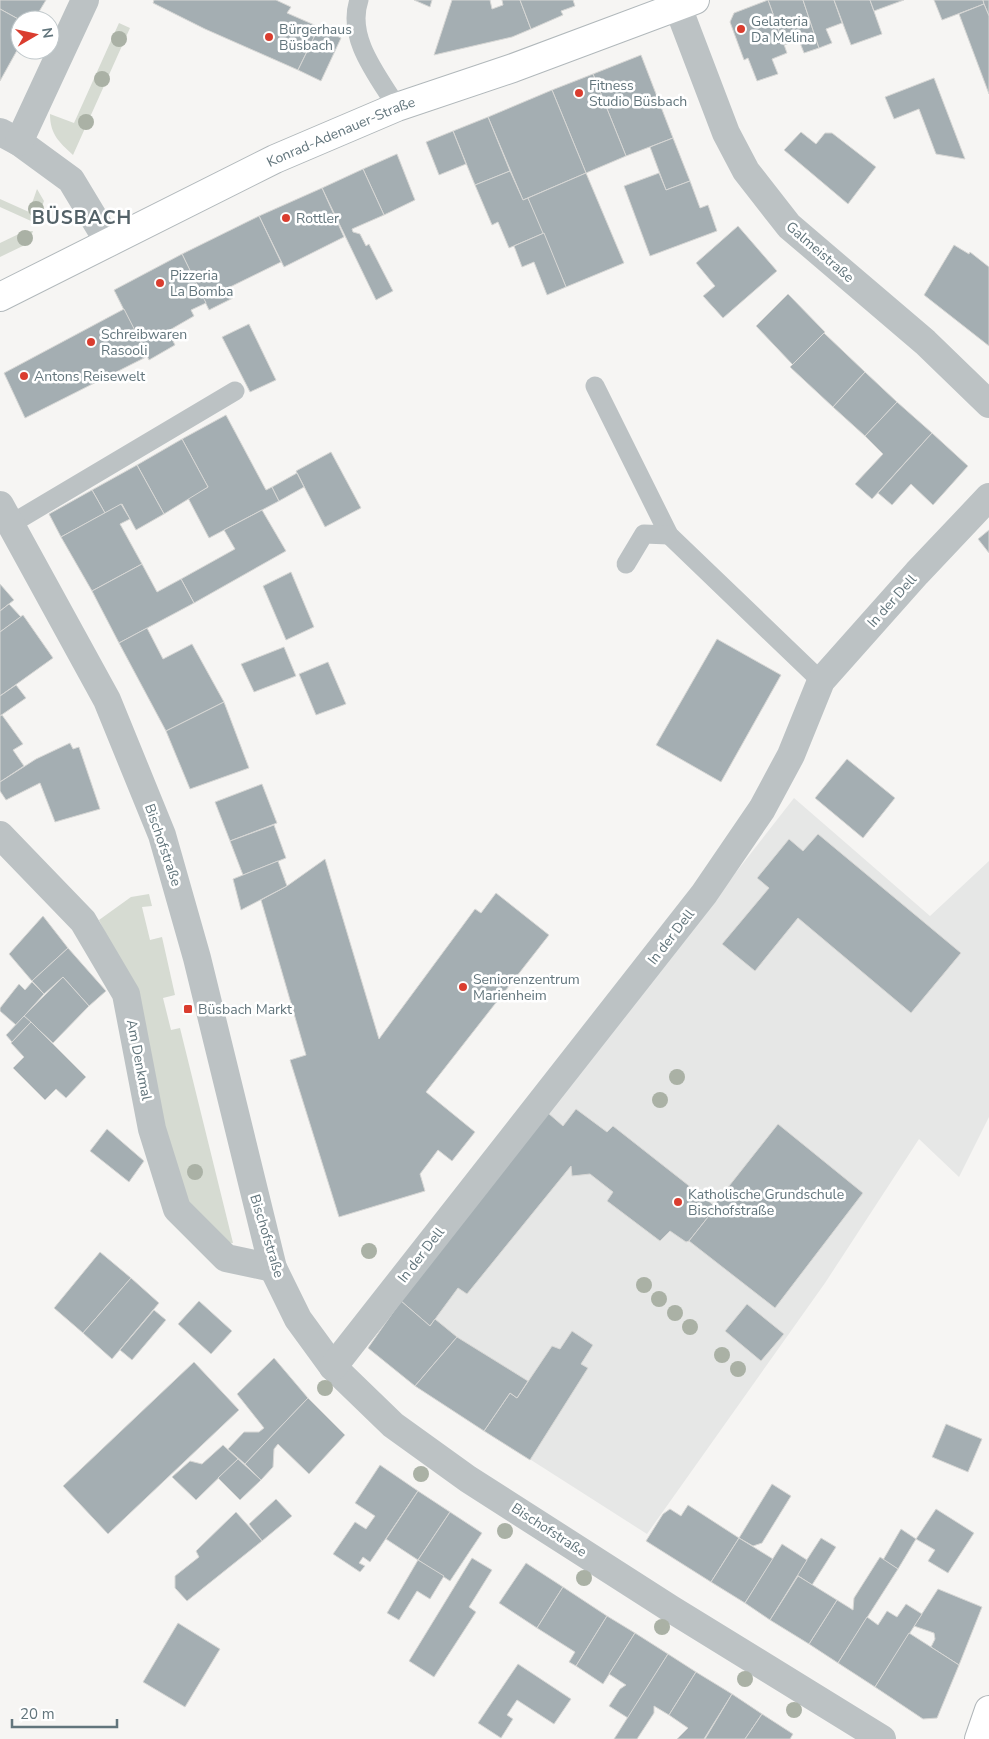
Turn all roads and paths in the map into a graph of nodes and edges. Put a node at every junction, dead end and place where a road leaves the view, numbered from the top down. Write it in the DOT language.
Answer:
graph roads {
  1 [pos="85,0"];
  2 [pos="359,0"];
  3 [pos="686,4"];
  4 [pos="396,107"];
  5 [pos="9,137"];
  6 [pos="109,243"];
  7 [pos="0,297"];
  8 [pos="596,386"];
  9 [pos="235,391"];
  10 [pos="989,404"];
  11 [pos="989,497"];
  12 [pos="6,514"];
  13 [pos="668,534"];
  14 [pos="626,564"];
  15 [pos="821,681"];
  16 [pos="0,835"];
  17 [pos="273,1268"];
  18 [pos="333,1367"];
  19 [pos="989,1710"];
  20 [pos="882,1739"];
  21 [pos="979,1739"];
  1 -- 5 [label="street"];
  2 -- 4 [label="lane"];
  3 -- 4 [label="street, Konrad-Adenauer-Straße"];
  3 -- 10 [label="street, Galmeistraße"];
  4 -- 6 [label="street, Konrad-Adenauer-Straße"];
  5 -- 6 [label="street"];
  6 -- 7 [label="street, Konrad-Adenauer-Straße"];
  8 -- 13 [label="lane"];
  9 -- 12 [label="lane"];
  11 -- 15 [label="street, In der Dell"];
  12 -- 17 [label="street, Bischofstraße"];
  13 -- 14 [label="lane"];
  13 -- 15 [label="lane"];
  15 -- 18 [label="street, In der Dell"];
  16 -- 17 [label="street, Am Denkmal"];
  17 -- 18 [label="street, Bischofstraße"];
  18 -- 20 [label="street, Bischofstraße"];
  19 -- 21 [label="street"];
}
